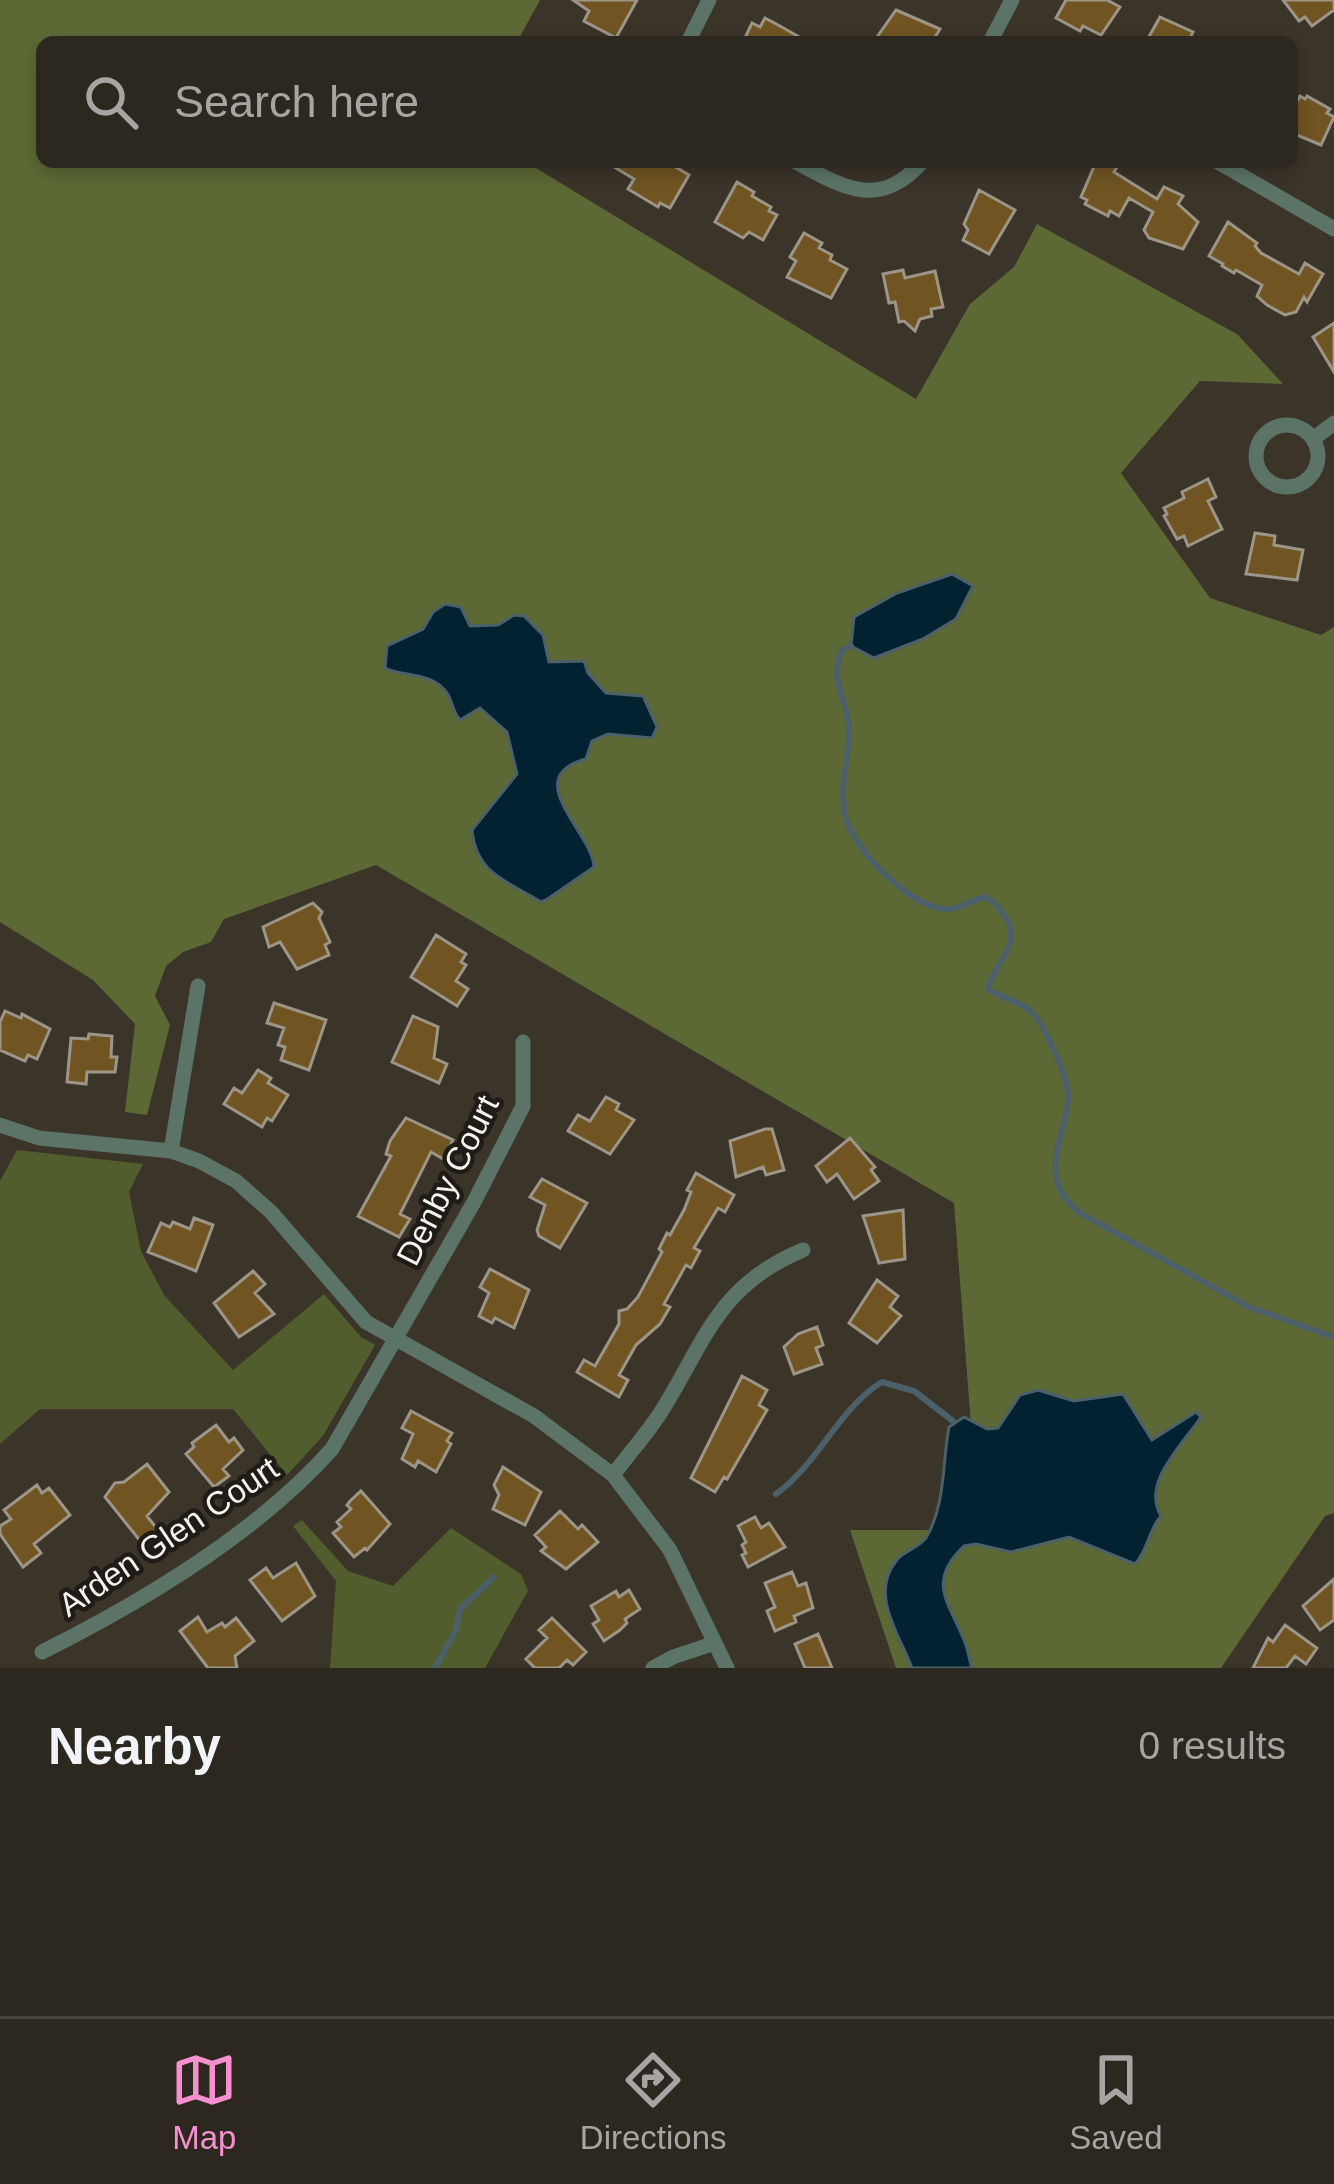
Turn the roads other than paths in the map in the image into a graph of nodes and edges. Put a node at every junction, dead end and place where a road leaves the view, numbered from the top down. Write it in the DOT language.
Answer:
graph roads {
  1 [pos="709,0"];
  2 [pos="1012,0"];
  3 [pos="691,36"];
  4 [pos="995,36"];
  5 [pos="808,168"];
  6 [pos="916,168"];
  7 [pos="1227,168"];
  8 [pos="1334,229"];
  9 [pos="1334,423"];
  10 [pos="1313,439"];
  11 [pos="198,986"];
  12 [pos="523,1042"];
  13 [pos="0,1125"];
  14 [pos="171,1151"];
  15 [pos="803,1250"];
  16 [pos="398,1339"];
  17 [pos="613,1475"];
  18 [pos="715,1643"];
  19 [pos="41,1652"];
  20 [pos="653,1668"];
  21 [pos="727,1668"];
  1 -- 3 [label="street"];
  2 -- 4 [label="street"];
  5 -- 6 [label="street"];
  7 -- 8 [label="street"];
  9 -- 10 [label="street"];
  10 -- 10 [label="street"];
  11 -- 14 [label="street"];
  12 -- 16 [label="street, Denby Court"];
  13 -- 14 [label="street"];
  14 -- 16 [label="street"];
  15 -- 17 [label="street"];
  16 -- 17 [label="street"];
  16 -- 19 [label="street, Arden Glen Court"];
  17 -- 18 [label="street"];
  18 -- 20 [label="street"];
  18 -- 21 [label="street"];
}
